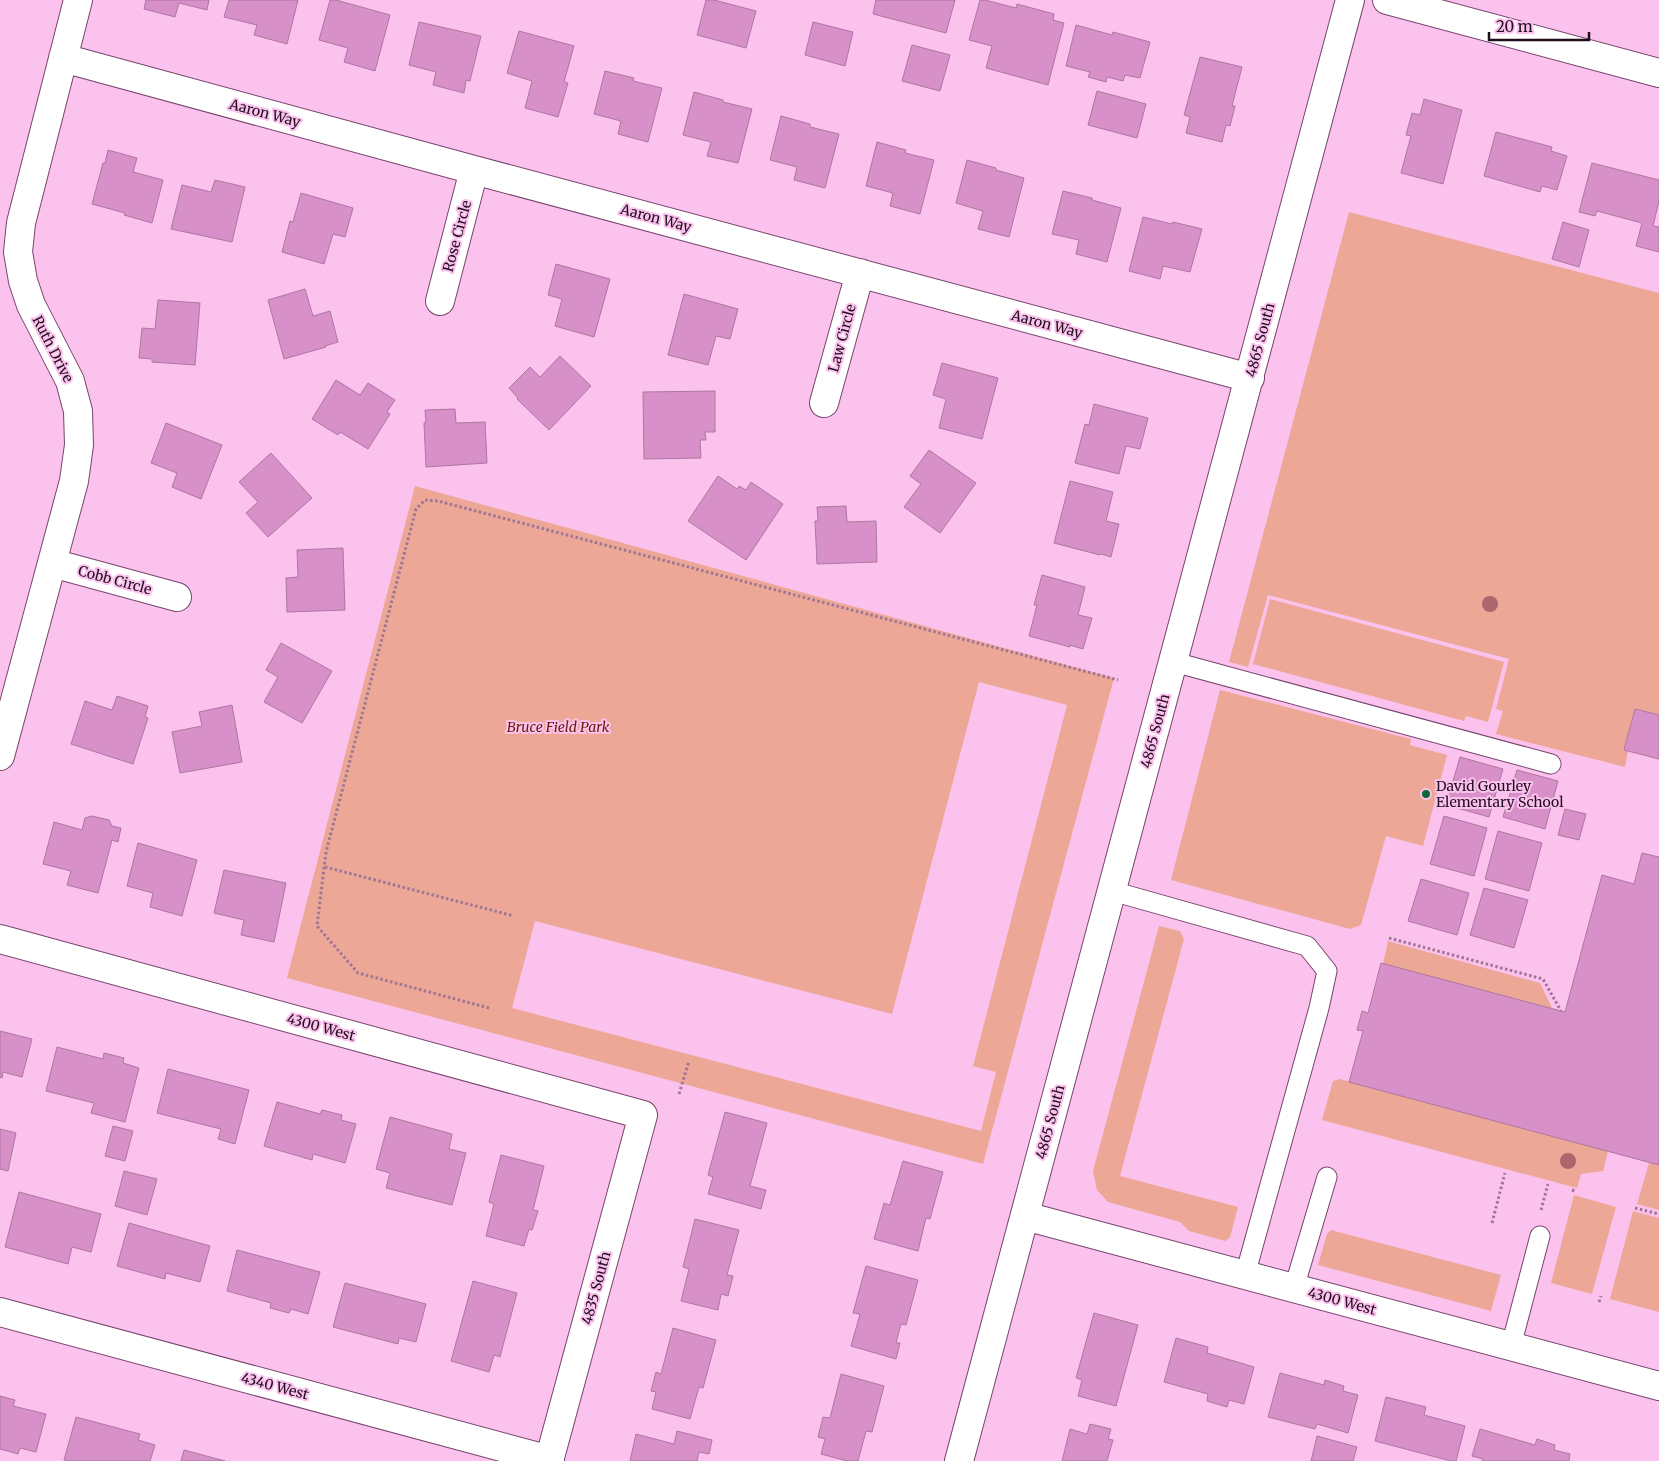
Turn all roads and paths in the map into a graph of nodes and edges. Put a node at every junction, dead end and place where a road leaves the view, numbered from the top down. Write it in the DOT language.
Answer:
graph roads {
  1 [pos="78,0"];
  2 [pos="1350,0"];
  3 [pos="1387,0"];
  4 [pos="63,58"];
  5 [pos="1659,73"];
  6 [pos="474,170"];
  7 [pos="860,272"];
  8 [pos="440,301"];
  9 [pos="1250,378"];
  10 [pos="824,404"];
  11 [pos="52,563"];
  12 [pos="177,597"];
  13 [pos="1174,662"];
  14 [pos="1118,680"];
  15 [pos="0,756"];
  16 [pos="1551,764"];
  17 [pos="324,867"];
  18 [pos="1112,891"];
  19 [pos="514,916"];
  20 [pos="1389,938"];
  21 [pos="0,939"];
  22 [pos="489,1008"];
  23 [pos="1560,1011"];
  24 [pos="689,1061"];
  25 [pos="679,1094"];
  26 [pos="643,1115"];
  27 [pos="1506,1173"];
  28 [pos="1327,1177"];
  29 [pos="1635,1208"];
  30 [pos="1659,1214"];
  31 [pos="1025,1216"];
  32 [pos="1492,1223"];
  33 [pos="1540,1236"];
  34 [pos="1245,1275"];
  35 [pos="1294,1288"];
  36 [pos="1601,1296"];
  37 [pos="1599,1302"];
  38 [pos="0,1312"];
  39 [pos="1511,1346"];
  40 [pos="1659,1386"];
  41 [pos="549,1460"];
  42 [pos="959,1461"];
  1 -- 4 [label="street, Ruth Drive"];
  2 -- 9 [label="street, 4865 South"];
  3 -- 5 [label="street"];
  4 -- 6 [label="street, Aaron Way"];
  4 -- 11 [label="street, Ruth Drive"];
  6 -- 7 [label="street, Aaron Way"];
  6 -- 8 [label="street, Rose Circle"];
  7 -- 9 [label="street, Aaron Way"];
  7 -- 10 [label="street, Law Circle"];
  9 -- 13 [label="street, 4865 South"];
  11 -- 12 [label="street, Cobb Circle"];
  11 -- 15 [label="street, Ruth Drive"];
  13 -- 16 [label="lane"];
  13 -- 18 [label="street, 4865 South"];
  14 -- 17 [label="path"];
  17 -- 19 [label="path"];
  17 -- 22 [label="path"];
  18 -- 31 [label="street, 4865 South"];
  18 -- 34 [label="lane"];
  20 -- 23 [label="path"];
  21 -- 26 [label="street, 4300 West"];
  24 -- 25 [label="path"];
  26 -- 41 [label="street, 4835 South"];
  27 -- 32 [label="path"];
  28 -- 35 [label="lane"];
  29 -- 30 [label="path"];
  31 -- 34 [label="street, 4300 West"];
  31 -- 42 [label="street, 4865 South"];
  33 -- 39 [label="lane"];
  34 -- 35 [label="street, 4300 West"];
  35 -- 39 [label="street, 4300 West"];
  36 -- 37 [label="path"];
  38 -- 41 [label="street, 4340 West"];
  39 -- 40 [label="street, 4300 West"];
}
